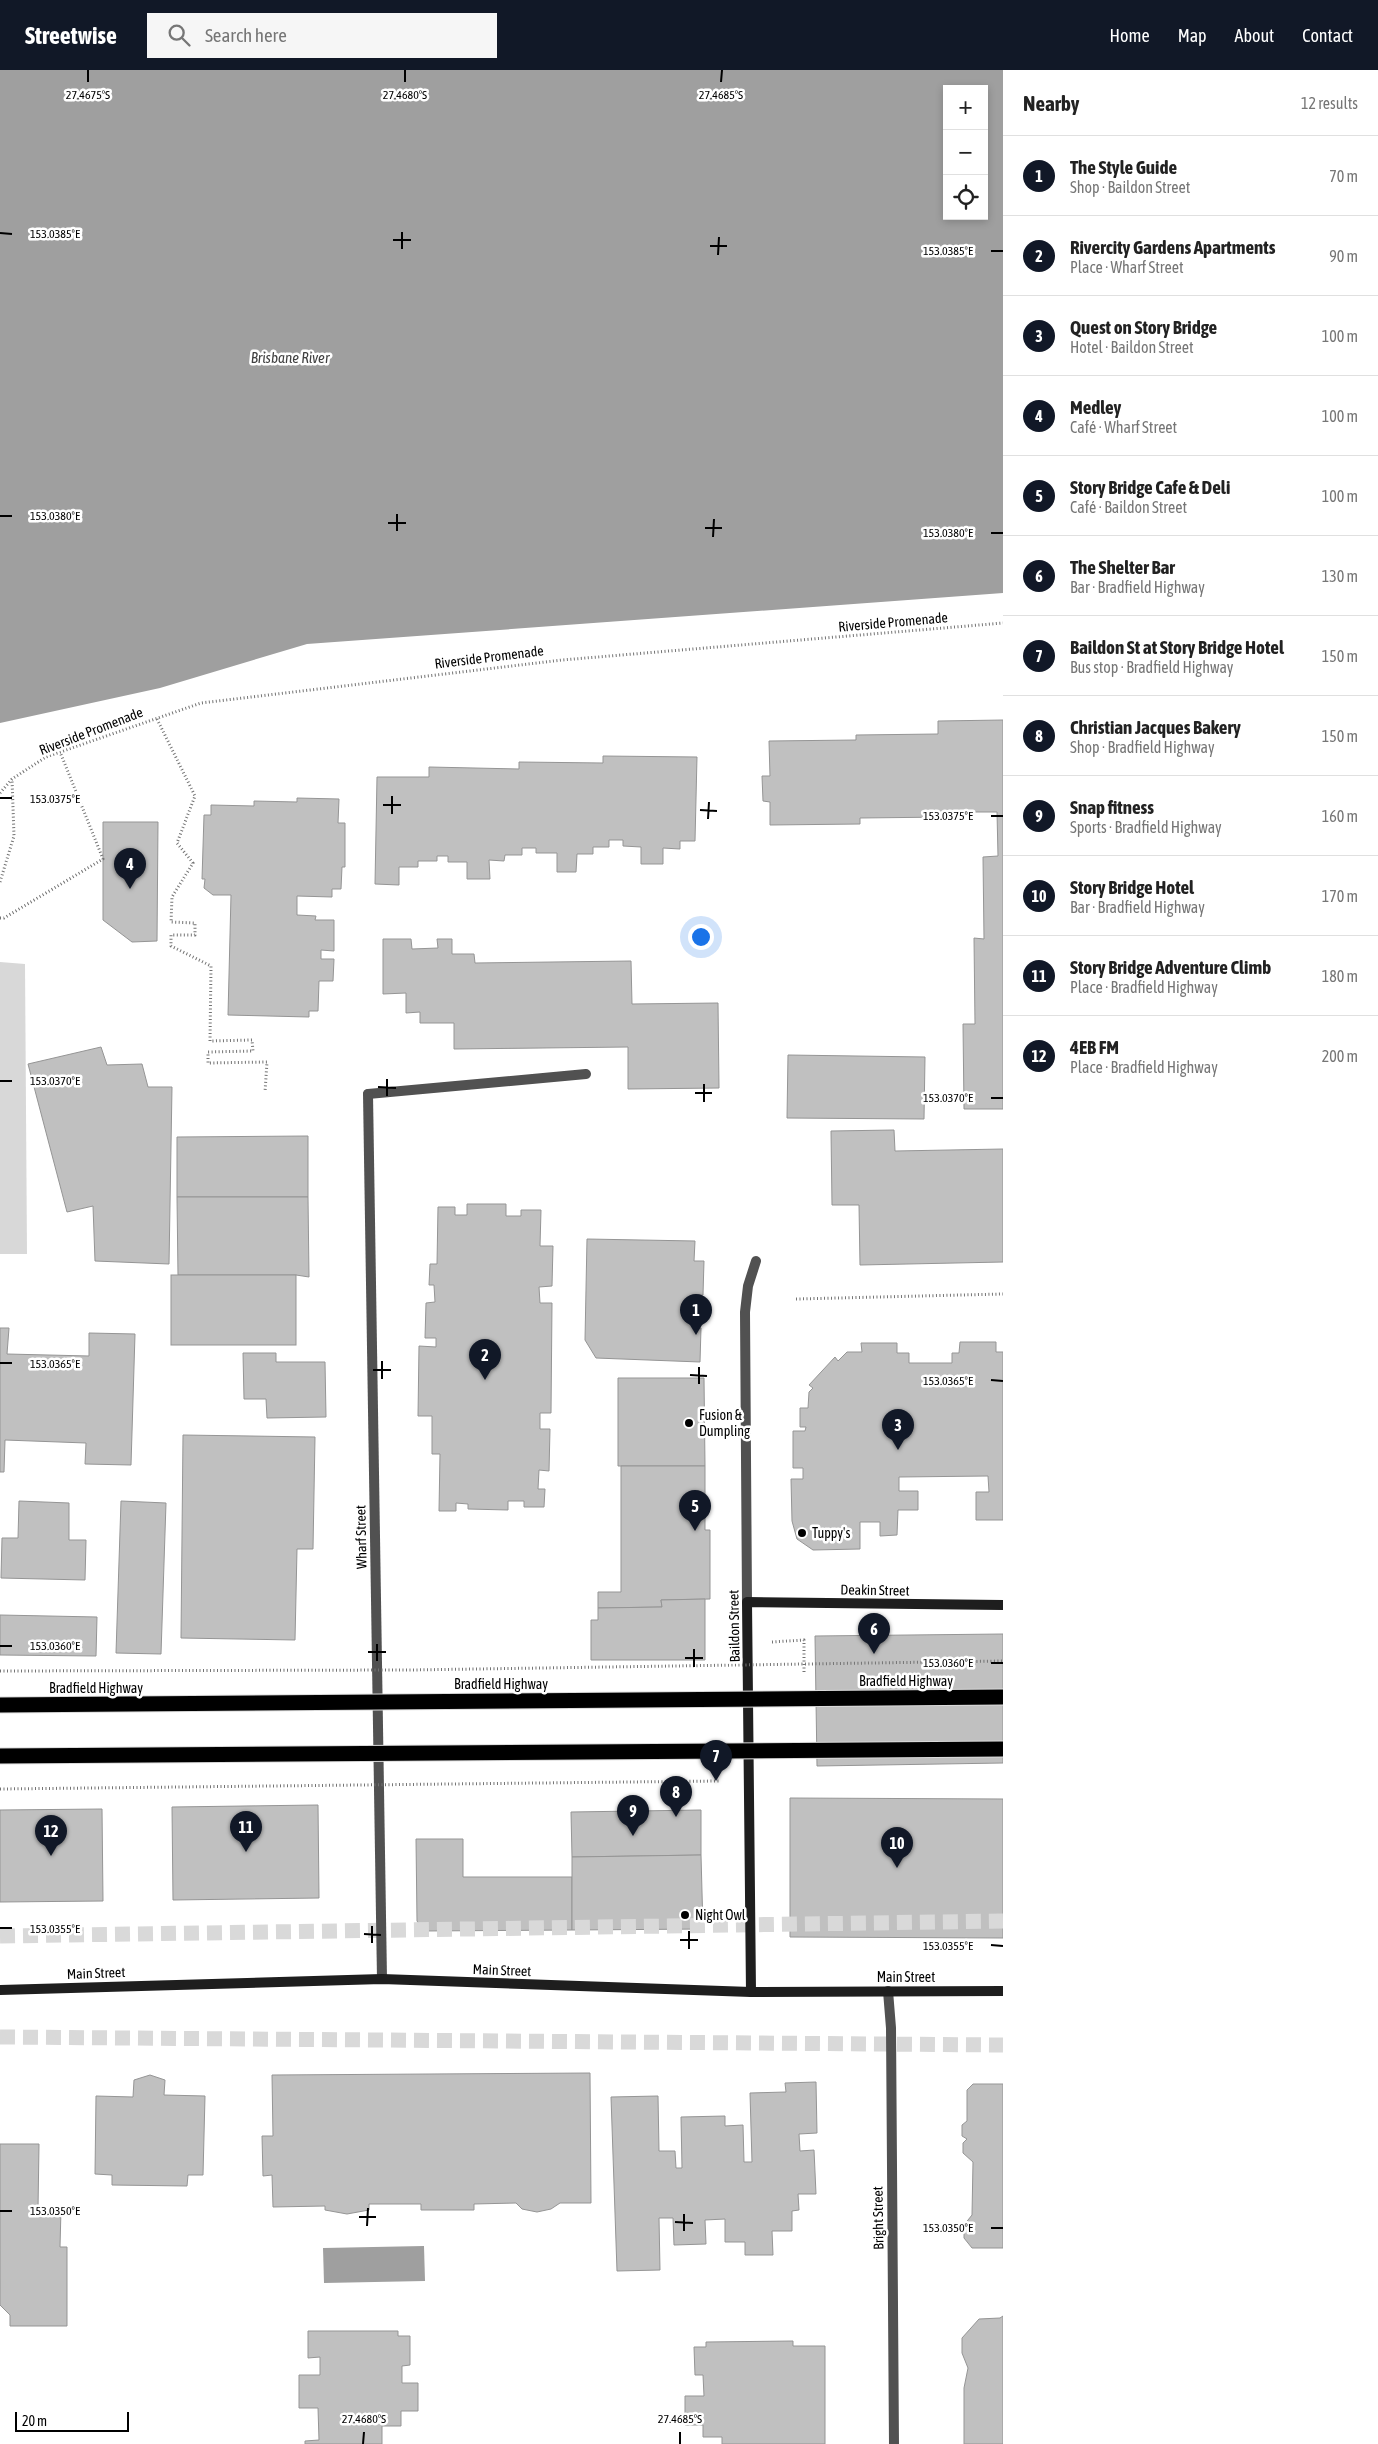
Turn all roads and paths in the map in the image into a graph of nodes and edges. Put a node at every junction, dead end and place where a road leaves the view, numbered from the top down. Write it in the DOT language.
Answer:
graph roads {
  1 [pos="1003,623"];
  2 [pos="157,718"];
  3 [pos="60,752"];
  4 [pos="12,779"];
  5 [pos="0,793"];
  6 [pos="0,882"];
  7 [pos="0,918"];
  8 [pos="586,1074"];
  9 [pos="265,1092"];
  10 [pos="756,1261"];
  11 [pos="1003,1294"];
  12 [pos="796,1298"];
  13 [pos="747,1602"];
  14 [pos="1003,1605"];
  15 [pos="748,1643"];
  16 [pos="1003,1661"];
  17 [pos="804,1664"];
  18 [pos="0,1671"];
  19 [pos="1003,1697"];
  20 [pos="805,1698"];
  21 [pos="0,1705"];
  22 [pos="1003,1749"];
  23 [pos="0,1756"];
  24 [pos="725,1781"];
  25 [pos="0,1789"];
  26 [pos="382,1979"];
  27 [pos="0,1990"];
  28 [pos="888,1991"];
  29 [pos="1003,1991"];
  30 [pos="751,1992"];
  31 [pos="894,2444"];
  1 -- 2 [label="path, Riverside Promenade"];
  2 -- 3 [label="path, Riverside Promenade"];
  2 -- 9 [label="path"];
  3 -- 4 [label="path, Riverside Promenade"];
  3 -- 7 [label="path"];
  4 -- 5 [label="path, Riverside Promenade"];
  4 -- 6 [label="path"];
  8 -- 26 [label="street, Wharf Street"];
  10 -- 13 [label="street, Baildon Street"];
  11 -- 12 [label="path"];
  13 -- 14 [label="street, Deakin Street"];
  13 -- 15 [label="street, Baildon Street"];
  15 -- 17 [label="path"];
  15 -- 30 [label="street, Baildon Street"];
  16 -- 17 [label="path, bridge"];
  17 -- 18 [label="path, bridge"];
  17 -- 20 [label="path"];
  19 -- 20 [label="highway, Bradfield Highway, bridge"];
  20 -- 21 [label="highway, Bradfield Highway, bridge"];
  22 -- 23 [label="highway, bridge"];
  24 -- 25 [label="path, bridge"];
  26 -- 27 [label="street, Main Street"];
  26 -- 30 [label="street, Main Street"];
  28 -- 29 [label="street, Main Street"];
  28 -- 30 [label="street, Main Street"];
  28 -- 31 [label="street, Bright Street"];
}
